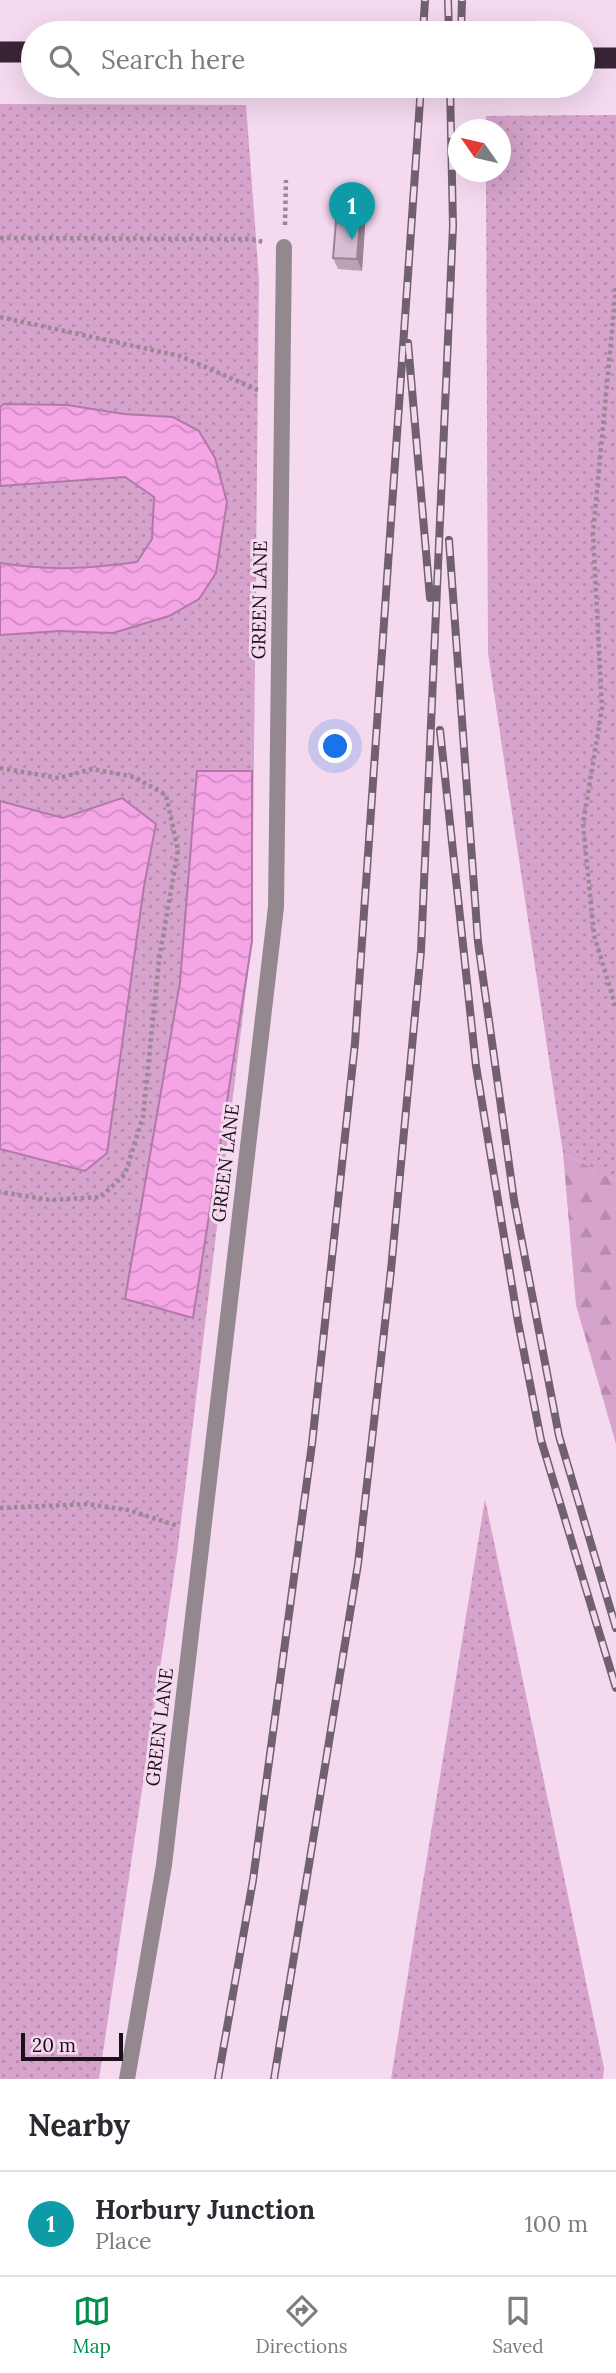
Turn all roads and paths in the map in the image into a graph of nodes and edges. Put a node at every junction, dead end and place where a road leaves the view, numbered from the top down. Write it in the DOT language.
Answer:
graph roads {
  1 [pos="0,52"];
  2 [pos="21,52"];
  3 [pos="595,58"];
  4 [pos="616,58"];
  5 [pos="286,180"];
  6 [pos="0,238"];
  7 [pos="284,247"];
  8 [pos="616,288"];
  9 [pos="0,317"];
  10 [pos="283,401"];
  11 [pos="0,768"];
  12 [pos="616,1008"];
  13 [pos="0,1192"];
  14 [pos="0,1508"];
  15 [pos="203,1534"];
  16 [pos="127,2079"];
  1 -- 2 [label="highway"];
  3 -- 4 [label="highway"];
  5 -- 7 [label="path"];
  6 -- 7 [label="path"];
  7 -- 10 [label="lane, GREEN LANE"];
  8 -- 12 [label="path"];
  9 -- 10 [label="path"];
  10 -- 15 [label="lane, GREEN LANE"];
  11 -- 13 [label="path"];
  14 -- 15 [label="path"];
  15 -- 16 [label="lane, GREEN LANE"];
}
